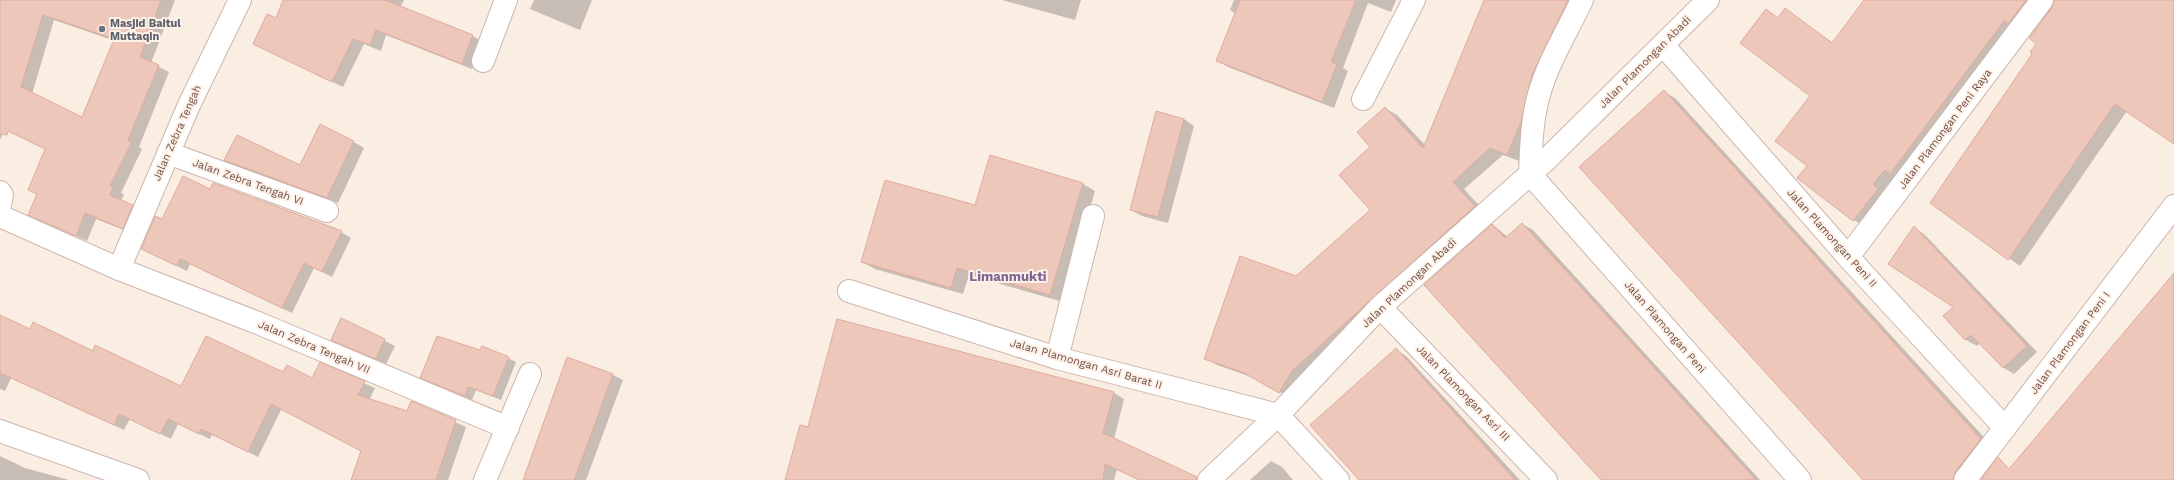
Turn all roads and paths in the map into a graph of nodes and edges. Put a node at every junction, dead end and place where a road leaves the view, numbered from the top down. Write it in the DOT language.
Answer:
graph roads {
  1 [pos="240,0"];
  2 [pos="506,0"];
  3 [pos="1414,0"];
  4 [pos="1582,0"];
  5 [pos="1708,0"];
  6 [pos="2042,0"];
  7 [pos="1663,45"];
  8 [pos="483,61"];
  9 [pos="1363,99"];
  10 [pos="168,153"];
  11 [pos="1530,174"];
  12 [pos="0,192"];
  13 [pos="0,205"];
  14 [pos="2174,206"];
  15 [pos="327,211"];
  16 [pos="0,216"];
  17 [pos="1093,216"];
  18 [pos="1848,257"];
  19 [pos="119,269"];
  20 [pos="849,292"];
  21 [pos="1380,307"];
  22 [pos="1057,358"];
  23 [pos="530,374"];
  24 [pos="1278,415"];
  25 [pos="508,428"];
  26 [pos="2005,428"];
  27 [pos="0,431"];
  28 [pos="138,480"];
  29 [pos="485,480"];
  30 [pos="1209,480"];
  31 [pos="1338,480"];
  32 [pos="1546,480"];
  33 [pos="1800,480"];
  34 [pos="1965,480"];
  1 -- 10 [label="street, Jalan Zebra Tengah"];
  2 -- 8 [label="street"];
  3 -- 9 [label="street"];
  4 -- 11 [label="street"];
  5 -- 7 [label="street, Jalan Plamongan Abadi"];
  6 -- 18 [label="street, Jalan Plamongan Peni Raya"];
  7 -- 11 [label="street, Jalan Plamongan Abadi"];
  7 -- 18 [label="street, Jalan Plamongan Peni II"];
  10 -- 15 [label="street, Jalan Zebra Tengah VI"];
  10 -- 19 [label="street, Jalan Zebra Tengah"];
  11 -- 21 [label="street, Jalan Plamongan Abadi"];
  11 -- 33 [label="street, Jalan Plamongan Peni"];
  12 -- 13 [label="street"];
  14 -- 26 [label="street, Jalan Plamongan Peni I"];
  16 -- 19 [label="street, Jalan Zebra Tengah VII"];
  17 -- 22 [label="street"];
  18 -- 26 [label="street, Jalan Plamongan Peni II"];
  19 -- 25 [label="street, Jalan Zebra Tengah VII"];
  20 -- 22 [label="street, Jalan Plamongan Asri Barat II"];
  21 -- 24 [label="street, Jalan Plamongan Abadi"];
  21 -- 32 [label="street, Jalan Plamongan Asri III"];
  22 -- 24 [label="street, Jalan Plamongan Asri Barat II"];
  23 -- 25 [label="street"];
  24 -- 30 [label="street, Jalan Plamongan Abadi"];
  24 -- 31 [label="street"];
  25 -- 29 [label="street"];
  26 -- 34 [label="street, Jalan Plamongan Peni I"];
  27 -- 28 [label="street"];
}
